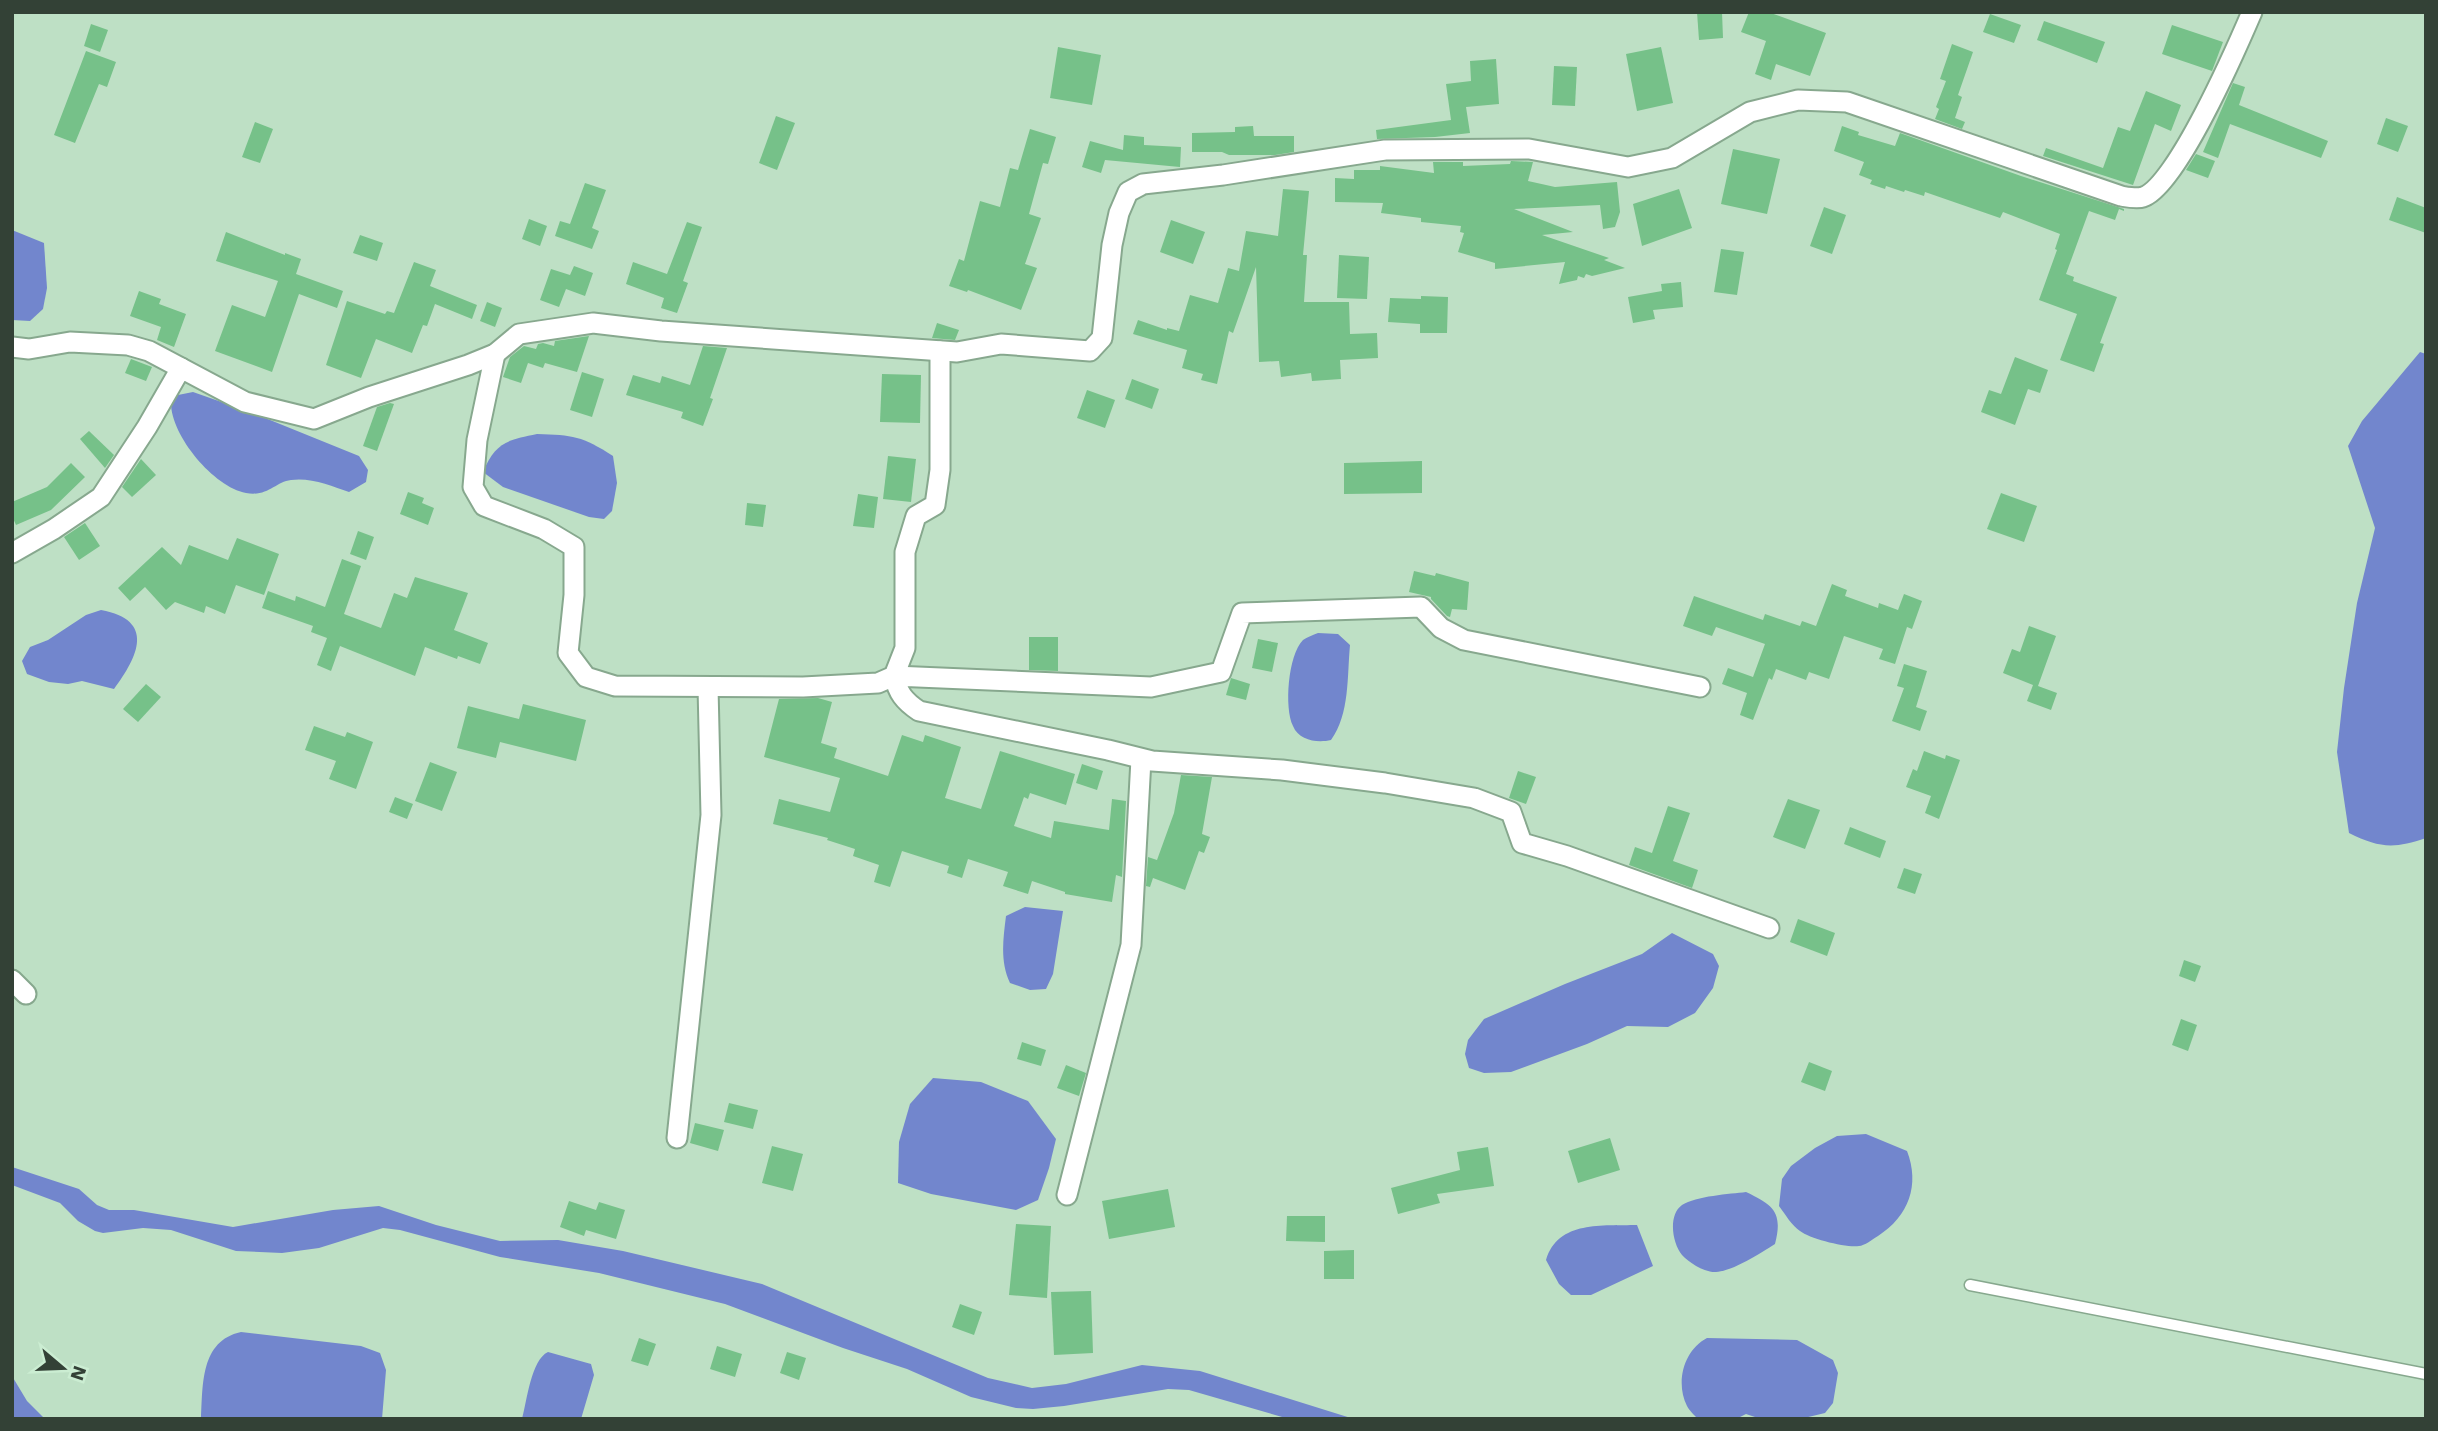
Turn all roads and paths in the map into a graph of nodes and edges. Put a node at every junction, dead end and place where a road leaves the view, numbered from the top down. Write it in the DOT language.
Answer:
graph roads {
  1 [pos="2252,12"];
  2 [pos="12,347"];
  3 [pos="940,351"];
  4 [pos="495,354"];
  5 [pos="181,368"];
  6 [pos="12,553"];
  7 [pos="894,676"];
  8 [pos="708,687"];
  9 [pos="1700,687"];
  10 [pos="1141,759"];
  11 [pos="1769,928"];
  12 [pos="677,1138"];
  13 [pos="1067,1195"];
  14 [pos="1970,1286"];
  15 [pos="2426,1374"];
  1 -- 3 [label="street"];
  2 -- 5 [label="street"];
  3 -- 4 [label="street"];
  3 -- 7 [label="street"];
  4 -- 5 [label="street"];
  4 -- 8 [label="street"];
  5 -- 6 [label="street"];
  7 -- 8 [label="street"];
  7 -- 9 [label="street"];
  7 -- 10 [label="street"];
  8 -- 12 [label="street"];
  10 -- 11 [label="street"];
  10 -- 13 [label="street"];
  14 -- 15 [label="lane"];
}
